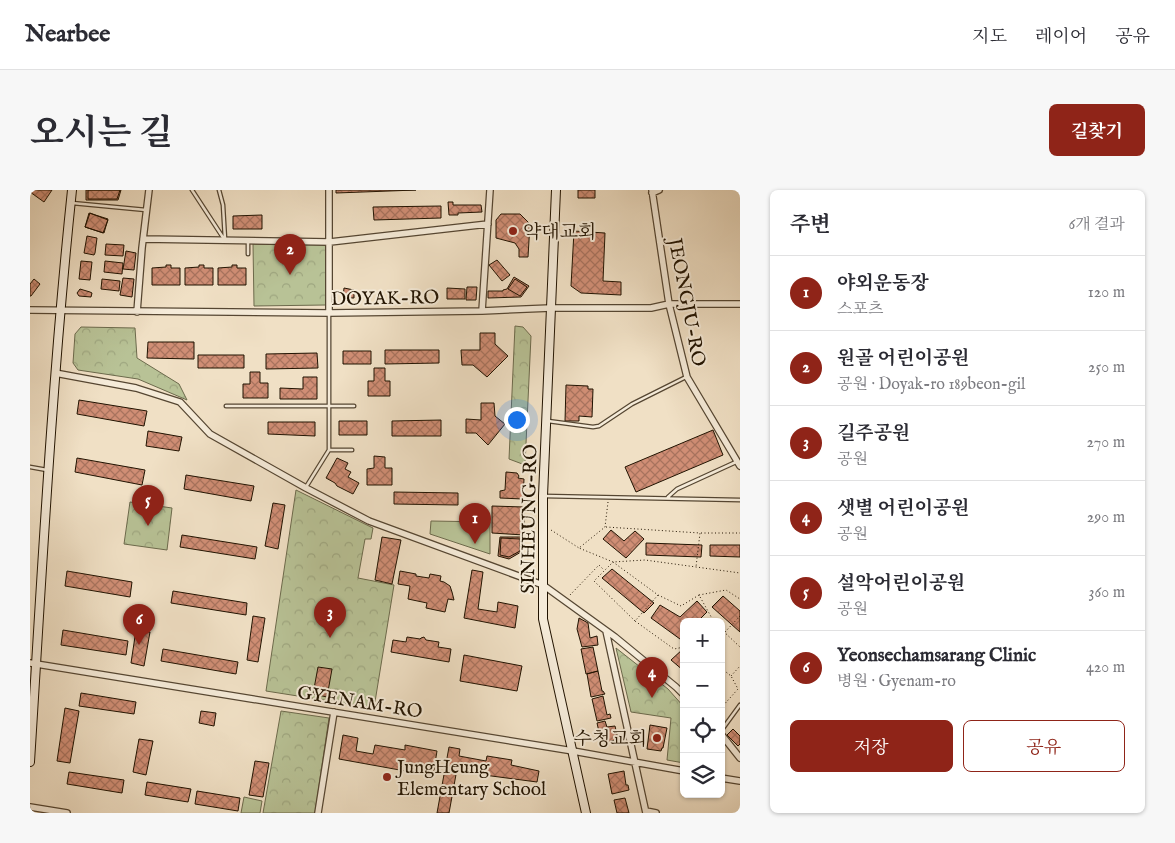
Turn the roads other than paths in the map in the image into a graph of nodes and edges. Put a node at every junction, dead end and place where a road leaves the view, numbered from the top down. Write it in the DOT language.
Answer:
graph roads {
  1 [pos="72,190"];
  2 [pos="149,190"];
  3 [pos="192,190"];
  4 [pos="219,190"];
  5 [pos="329,190"];
  6 [pos="490,190"];
  7 [pos="556,190"];
  8 [pos="659,190"];
  9 [pos="652,192"];
  10 [pos="70,203"];
  11 [pos="147,210"];
  12 [pos="488,224"];
  13 [pos="143,239"];
  14 [pos="225,240"];
  15 [pos="248,240"];
  16 [pos="330,242"];
  17 [pos="248,254"];
  18 [pos="670,304"];
  19 [pos="740,304"];
  20 [pos="551,308"];
  21 [pos="30,310"];
  22 [pos="60,311"];
  23 [pos="482,311"];
  24 [pos="137,312"];
  25 [pos="329,313"];
  26 [pos="55,373"];
  27 [pos="687,377"];
  28 [pos="226,406"];
  29 [pos="329,406"];
  30 [pos="354,406"];
  31 [pos="546,420"];
  32 [pos="329,450"];
  33 [pos="352,450"];
  34 [pos="738,464"];
  35 [pos="30,467"];
  36 [pos="48,470"];
  37 [pos="306,488"];
  38 [pos="543,496"];
  39 [pos="666,498"];
  40 [pos="740,500"];
  41 [pos="543,585"];
  42 [pos="606,631"];
  43 [pos="33,663"];
  44 [pos="680,691"];
  45 [pos="740,705"];
  46 [pos="334,712"];
  47 [pos="725,726"];
  48 [pos="725,737"];
  49 [pos="573,751"];
  50 [pos="740,758"];
  51 [pos="30,762"];
  52 [pos="636,763"];
  53 [pos="680,770"];
  54 [pos="725,779"];
  55 [pos="740,781"];
  56 [pos="30,807"];
  57 [pos="646,812"];
  58 [pos="67,813"];
  59 [pos="318,813"];
  60 [pos="586,813"];
  61 [pos="656,813"];
  1 -- 10 [label="street"];
  2 -- 11 [label="street"];
  3 -- 14 [label="lane"];
  4 -- 14 [label="lane"];
  5 -- 16 [label="street"];
  6 -- 12 [label="street"];
  7 -- 20 [label="street, SINHEUNG-RO"];
  8 -- 9 [label="street"];
  9 -- 18 [label="street, JEONGJU-RO"];
  10 -- 11 [label="lane"];
  10 -- 22 [label="street"];
  11 -- 13 [label="street"];
  12 -- 16 [label="street"];
  12 -- 23 [label="street"];
  13 -- 14 [label="street"];
  13 -- 24 [label="street"];
  14 -- 15 [label="street"];
  15 -- 16 [label="street"];
  15 -- 17 [label="lane"];
  16 -- 25 [label="street"];
  18 -- 19 [label="street, DOYAK-RO"];
  18 -- 20 [label="street, DOYAK-RO"];
  18 -- 27 [label="street, JEONGJU-RO"];
  20 -- 23 [label="street, DOYAK-RO"];
  20 -- 31 [label="street, SINHEUNG-RO"];
  21 -- 22 [label="street, DOYAK-RO"];
  22 -- 24 [label="street, DOYAK-RO"];
  22 -- 26 [label="street"];
  23 -- 25 [label="street, DOYAK-RO"];
  24 -- 25 [label="street, DOYAK-RO"];
  25 -- 29 [label="lane"];
  26 -- 36 [label="street"];
  26 -- 37 [label="street"];
  27 -- 31 [label="lane"];
  27 -- 34 [label="street, JEONGJU-RO"];
  28 -- 29 [label="lane"];
  29 -- 30 [label="lane"];
  29 -- 32 [label="lane"];
  31 -- 38 [label="street, SINHEUNG-RO"];
  32 -- 33 [label="lane"];
  32 -- 37 [label="lane"];
  34 -- 39 [label="lane"];
  35 -- 36 [label="lane"];
  36 -- 43 [label="street"];
  37 -- 41 [label="street"];
  38 -- 39 [label="lane"];
  38 -- 41 [label="street, SINHEUNG-RO"];
  39 -- 40 [label="lane"];
  41 -- 42 [label="street"];
  41 -- 49 [label="street, SINHEUNG-RO"];
  42 -- 44 [label="street"];
  42 -- 52 [label="street"];
  43 -- 46 [label="street, GYENAM-RO"];
  43 -- 51 [label="street"];
  45 -- 47 [label="lane"];
  46 -- 49 [label="street, GYENAM-RO"];
  46 -- 59 [label="street"];
  48 -- 50 [label="street"];
  49 -- 52 [label="street, GYENAM-RO"];
  49 -- 60 [label="street, SINHEUNG-RO"];
  52 -- 53 [label="street, GYENAM-RO"];
  52 -- 57 [label="street"];
  54 -- 55 [label="street"];
  56 -- 58 [label="street"];
  57 -- 61 [label="street"];
}
